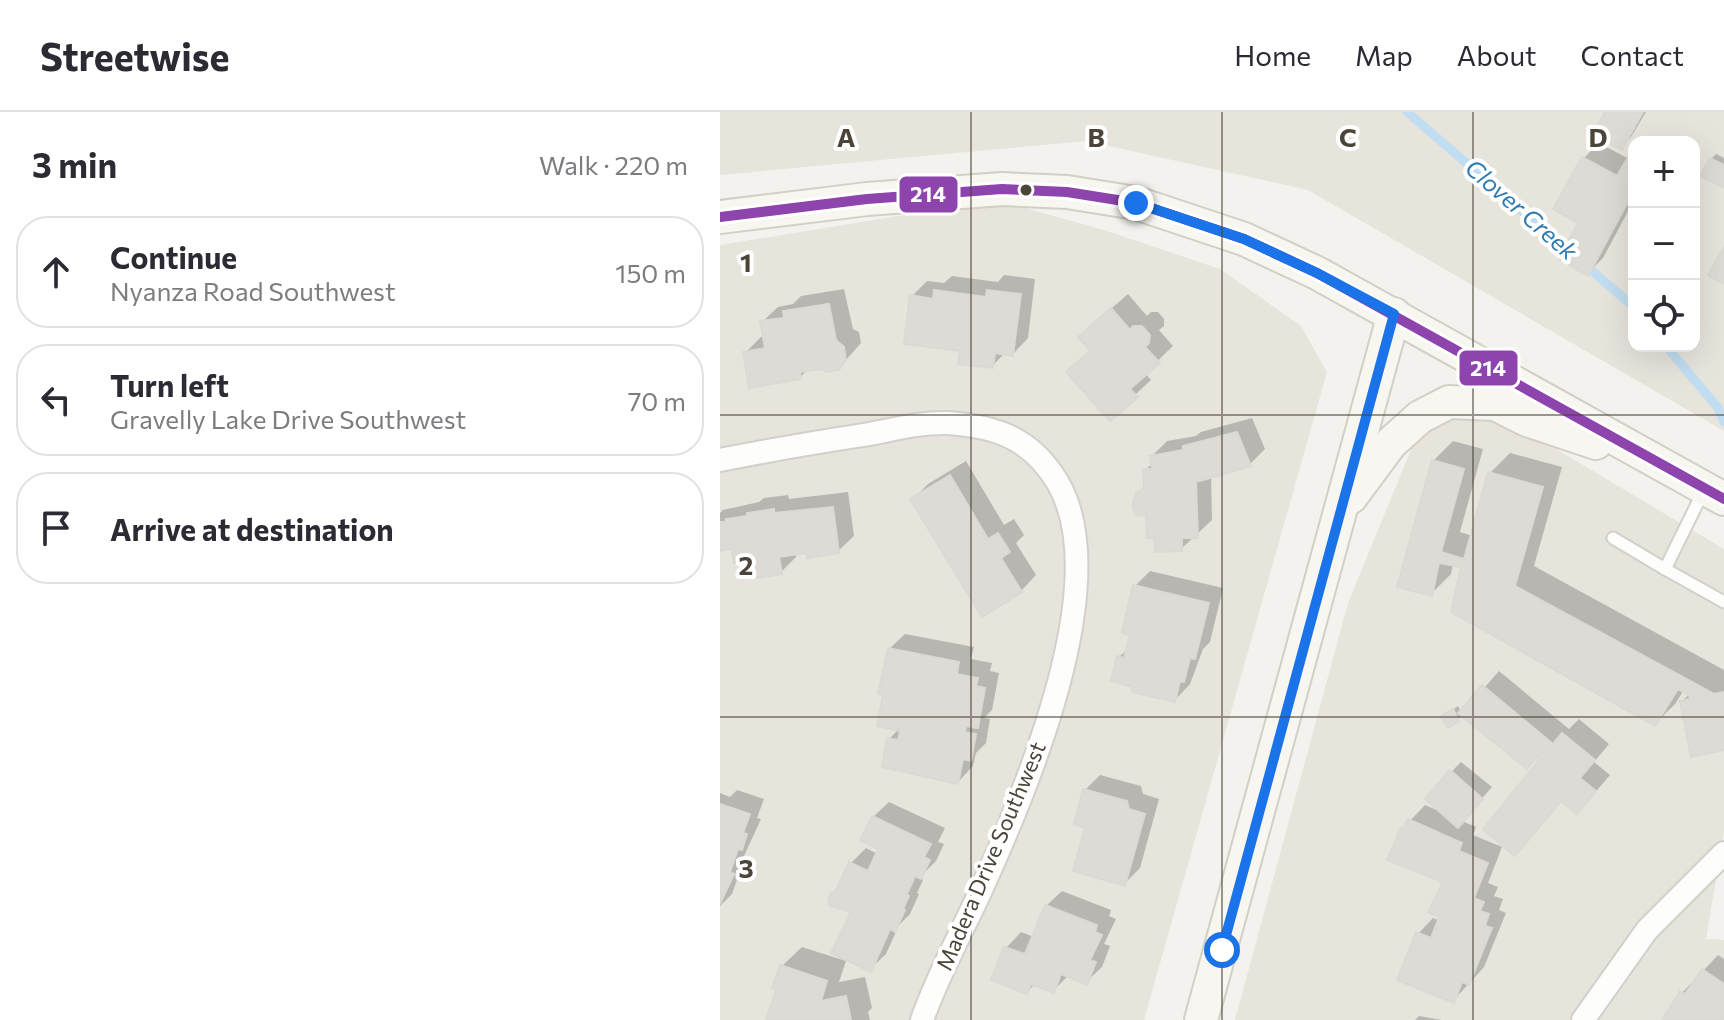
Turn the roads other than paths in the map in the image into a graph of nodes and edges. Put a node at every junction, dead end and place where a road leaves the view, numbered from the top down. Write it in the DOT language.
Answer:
graph roads {
  1 [pos="720,217"];
  2 [pos="1394,314"];
  3 [pos="720,460"];
  4 [pos="1671,468"];
  5 [pos="1715,493"];
  6 [pos="1341,511"];
  7 [pos="1613,538"];
  8 [pos="1665,569"];
  9 [pos="1724,602"];
  10 [pos="1724,853"];
  11 [pos="922,1020"];
  12 [pos="1201,1020"];
  13 [pos="1583,1020"];
  1 -- 2 [label="main road"];
  2 -- 4 [label="main road"];
  2 -- 6 [label="main road"];
  3 -- 11 [label="street, Madera Drive Southwest"];
  4 -- 5 [label="main road"];
  4 -- 6 [label="main road"];
  5 -- 8 [label="lane"];
  6 -- 12 [label="main road"];
  7 -- 8 [label="lane"];
  8 -- 9 [label="lane"];
  10 -- 13 [label="street"];
}
